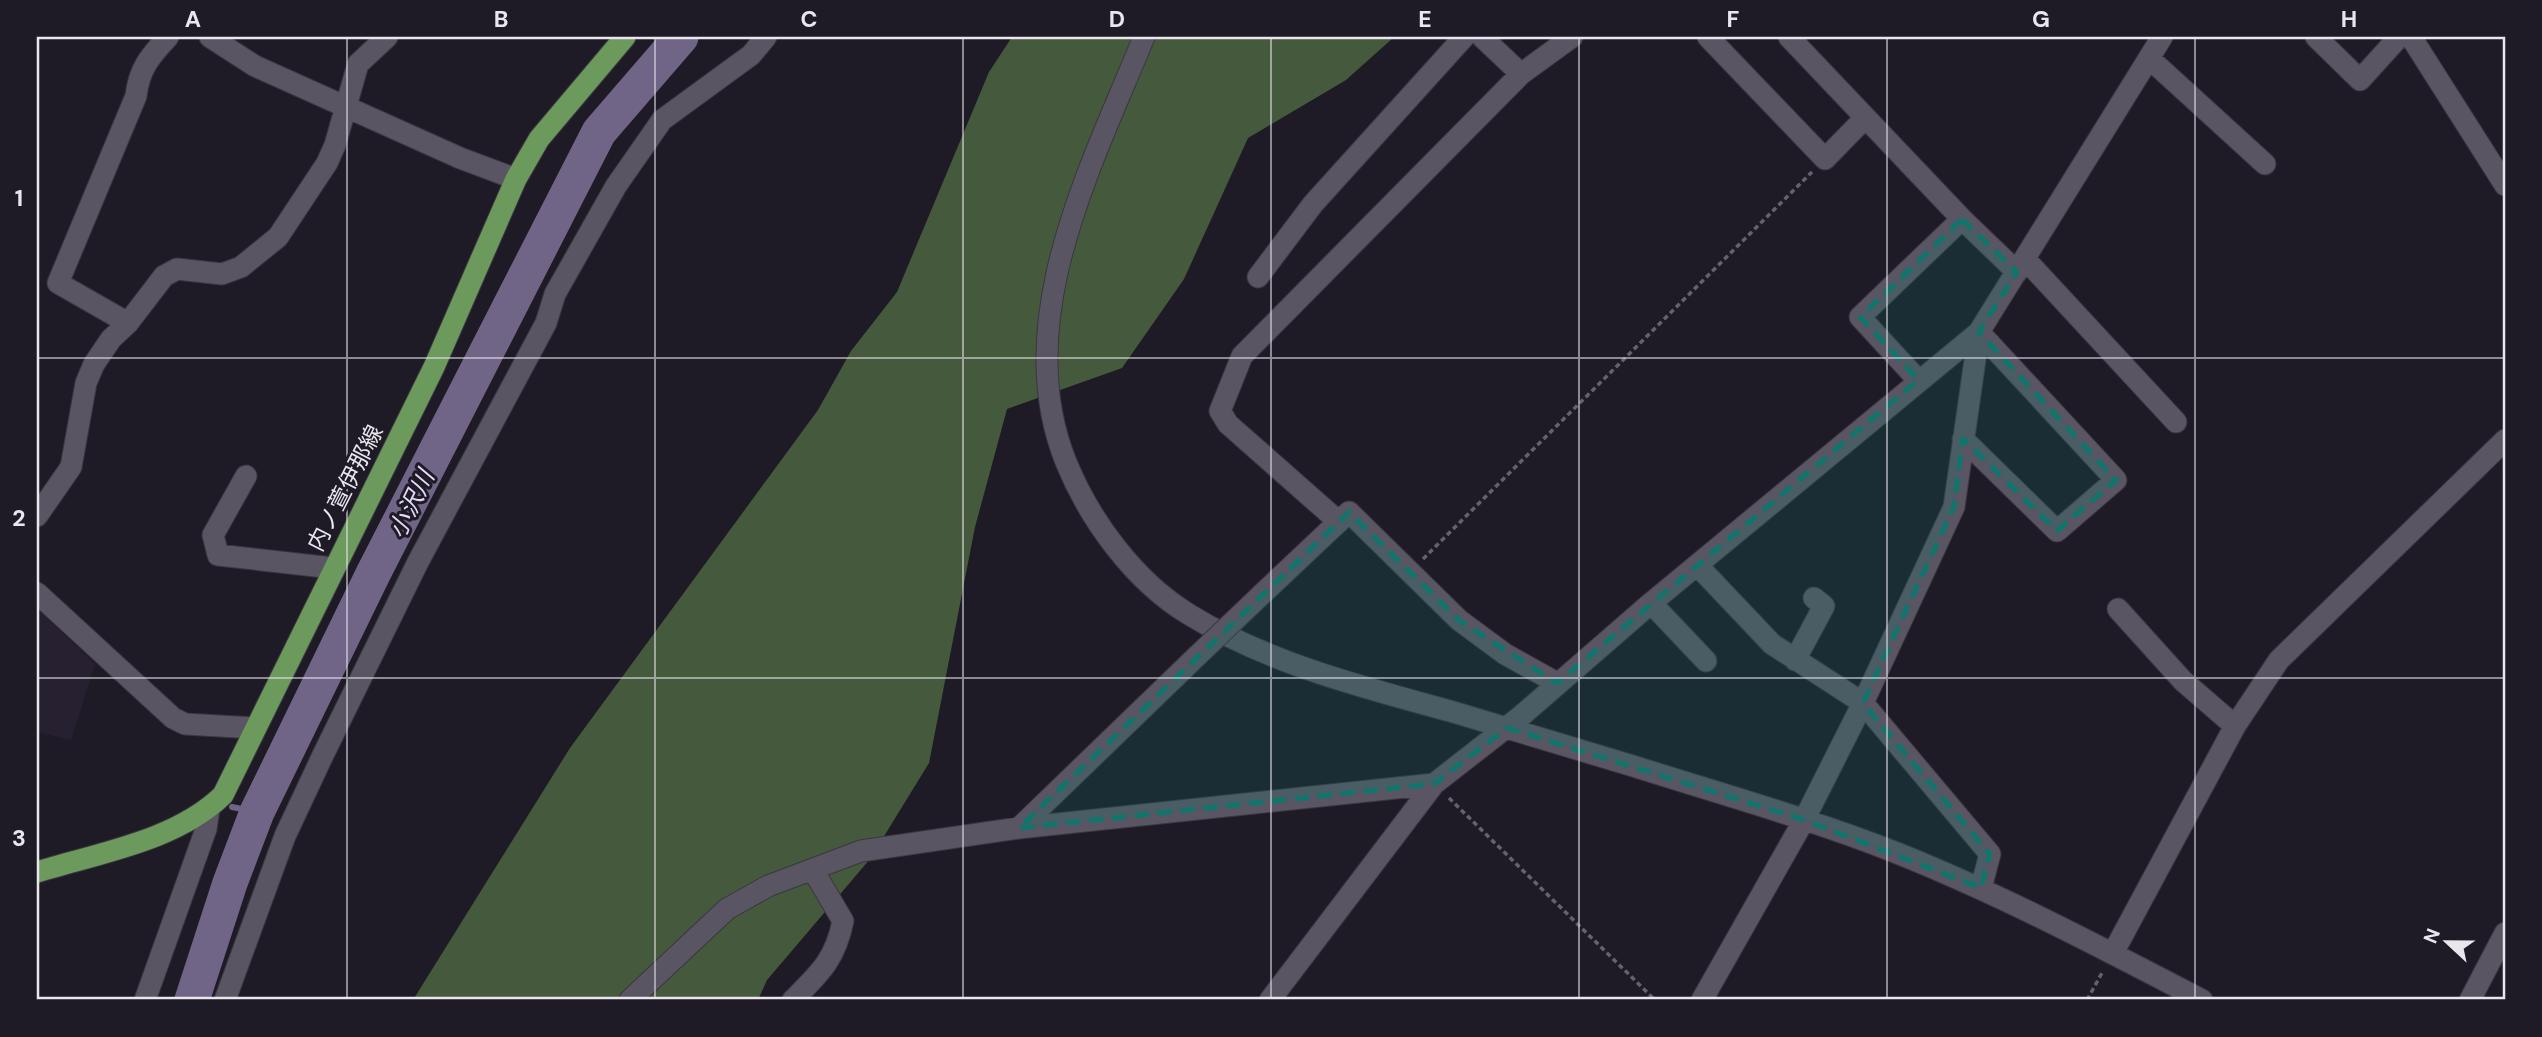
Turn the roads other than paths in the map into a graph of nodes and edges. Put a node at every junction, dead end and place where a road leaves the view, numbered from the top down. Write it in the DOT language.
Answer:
graph roads {
  1 [pos="168,37"];
  2 [pos="210,37"];
  3 [pos="387,37"];
  4 [pos="625,37"];
  5 [pos="766,37"];
  6 [pos="1144,37"];
  7 [pos="1464,37"];
  8 [pos="1482,37"];
  9 [pos="1572,37"];
  10 [pos="1708,37"];
  11 [pos="1788,37"];
  12 [pos="2162,37"];
  13 [pos="2316,37"];
  14 [pos="2399,37"];
  15 [pos="2411,37"];
  16 [pos="239,46"];
  17 [pos="2151,60"];
  18 [pos="1521,74"];
  19 [pos="345,106"];
  20 [pos="1865,118"];
  21 [pos="2265,164"];
  22 [pos="516,179"];
  23 [pos="2505,185"];
  24 [pos="1962,219"];
  25 [pos="2021,266"];
  26 [pos="1258,277"];
  27 [pos="128,323"];
  28 [pos="1979,332"];
  29 [pos="1918,380"];
  30 [pos="2176,422"];
  31 [pos="1964,439"];
  32 [pos="2505,440"];
  33 [pos="246,476"];
  34 [pos="37,516"];
  35 [pos="1339,522"];
  36 [pos="1697,565"];
  37 [pos="333,568"];
  38 [pos="37,593"];
  39 [pos="1814,598"];
  40 [pos="1651,603"];
  41 [pos="2118,609"];
  42 [pos="1796,660"];
  43 [pos="1706,662"];
  44 [pos="1557,682"];
  45 [pos="1863,703"];
  46 [pos="2235,726"];
  47 [pos="255,728"];
  48 [pos="1507,728"];
  49 [pos="1434,784"];
  50 [pos="209,809"];
  51 [pos="1804,820"];
  52 [pos="1019,828"];
  53 [pos="813,870"];
  54 [pos="37,872"];
  55 [pos="1981,888"];
  56 [pos="2505,933"];
  57 [pos="2113,953"];
  58 [pos="145,1000"];
  59 [pos="225,1000"];
  60 [pos="630,1000"];
  61 [pos="793,1000"];
  62 [pos="1270,1000"];
  63 [pos="1702,1000"];
  64 [pos="2202,1000"];
  65 [pos="2470,1000"];
  1 -- 27 [label="street"];
  2 -- 16 [label="street"];
  3 -- 19 [label="street"];
  4 -- 22 [label="main road, 内ノ萱伊那線"];
  5 -- 59 [label="street"];
  6 -- 48 [label="street"];
  7 -- 26 [label="street"];
  8 -- 18 [label="street"];
  9 -- 18 [label="street"];
  10 -- 20 [label="street"];
  11 -- 20 [label="street"];
  12 -- 17 [label="street"];
  13 -- 14 [label="street"];
  15 -- 23 [label="street"];
  16 -- 19 [label="street"];
  17 -- 21 [label="street"];
  17 -- 25 [label="street"];
  18 -- 35 [label="street"];
  19 -- 22 [label="street"];
  19 -- 27 [label="street"];
  20 -- 24 [label="street"];
  22 -- 37 [label="main road, 内ノ萱伊那線"];
  24 -- 25 [label="street"];
  24 -- 29 [label="street"];
  25 -- 28 [label="street"];
  25 -- 30 [label="street"];
  27 -- 34 [label="street"];
  28 -- 29 [label="street"];
  28 -- 31 [label="street"];
  28 -- 31 [label="street"];
  29 -- 36 [label="street"];
  31 -- 45 [label="street"];
  32 -- 46 [label="street"];
  33 -- 37 [label="street"];
  35 -- 44 [label="street"];
  35 -- 52 [label="street, bridge"];
  36 -- 40 [label="street"];
  36 -- 42 [label="street"];
  37 -- 47 [label="main road, 内ノ萱伊那線"];
  38 -- 47 [label="street"];
  39 -- 42 [label="street"];
  40 -- 43 [label="street"];
  40 -- 44 [label="street"];
  41 -- 46 [label="street"];
  42 -- 45 [label="street"];
  44 -- 48 [label="street"];
  45 -- 51 [label="street"];
  45 -- 55 [label="street"];
  46 -- 57 [label="street"];
  47 -- 50 [label="main road, 内ノ萱伊那線"];
  48 -- 49 [label="street"];
  48 -- 51 [label="street"];
  49 -- 52 [label="street"];
  49 -- 62 [label="street"];
  50 -- 54 [label="main road, 内ノ萱伊那線"];
  50 -- 58 [label="street"];
  51 -- 55 [label="street"];
  51 -- 63 [label="street"];
  52 -- 53 [label="street"];
  53 -- 60 [label="street"];
  53 -- 61 [label="street"];
  55 -- 57 [label="street"];
  56 -- 65 [label="street"];
  57 -- 64 [label="street"];
}
